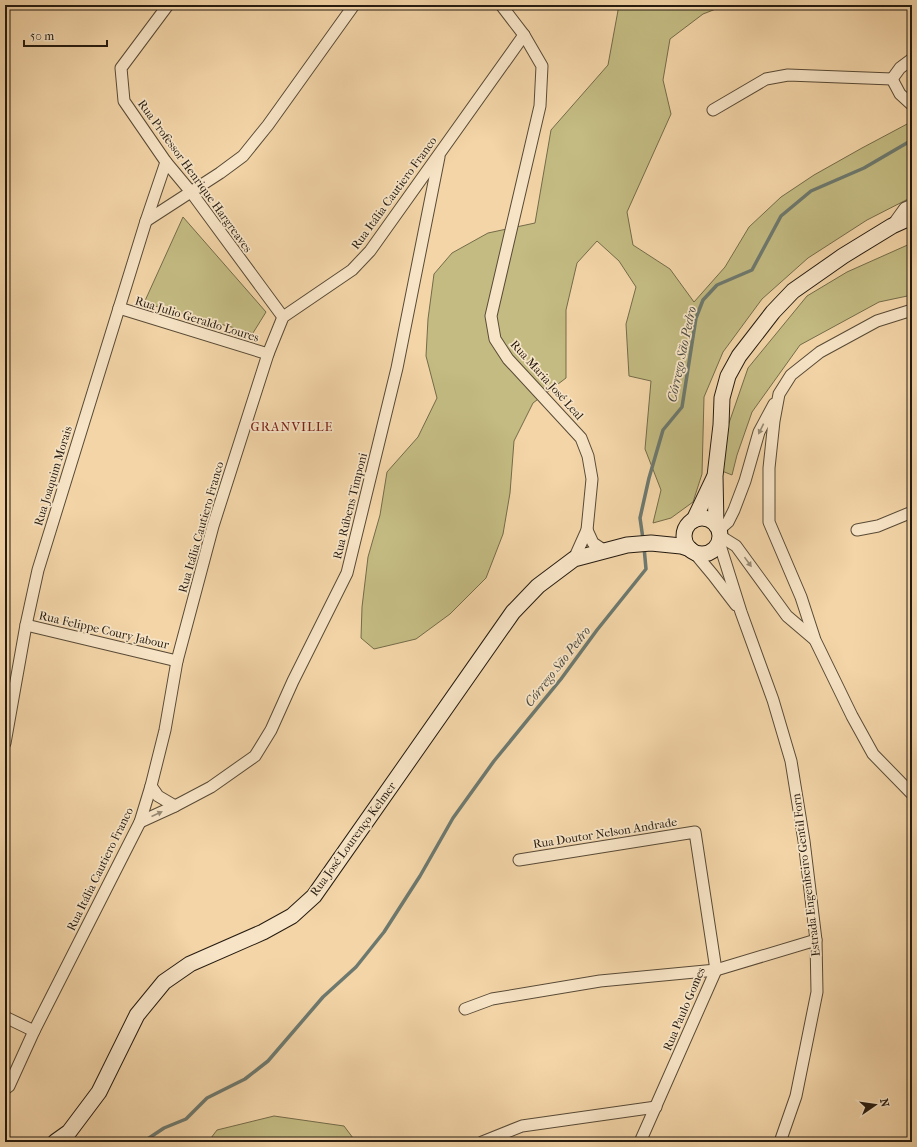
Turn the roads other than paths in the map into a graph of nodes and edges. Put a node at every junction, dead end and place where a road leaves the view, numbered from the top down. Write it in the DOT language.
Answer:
graph roads {
  1 [pos="168,5"];
  2 [pos="354,5"];
  3 [pos="501,5"];
  4 [pos="524,35"];
  5 [pos="912,59"];
  6 [pos="892,79"];
  7 [pos="912,105"];
  8 [pos="713,110"];
  9 [pos="440,152"];
  10 [pos="166,162"];
  11 [pos="191,192"];
  12 [pos="912,205"];
  13 [pos="912,217"];
  14 [pos="146,221"];
  15 [pos="892,226"];
  16 [pos="119,308"];
  17 [pos="912,310"];
  18 [pos="283,317"];
  19 [pos="268,354"];
  20 [pos="779,394"];
  21 [pos="715,476"];
  22 [pos="912,512"];
  23 [pos="690,524"];
  24 [pos="586,530"];
  25 [pos="857,530"];
  26 [pos="718,533"];
  27 [pos="650,543"];
  28 [pos="692,550"];
  29 [pos="605,551"];
  30 [pos="574,559"];
  31 [pos="741,612"];
  32 [pos="26,625"];
  33 [pos="815,640"];
  34 [pos="177,661"];
  35 [pos="5,743"];
  36 [pos="151,786"];
  37 [pos="912,794"];
  38 [pos="175,806"];
  39 [pos="140,822"];
  40 [pos="695,832"];
  41 [pos="519,860"];
  42 [pos="816,940"];
  43 [pos="716,970"];
  44 [pos="465,1008"];
  45 [pos="5,1017"];
  46 [pos="34,1031"];
  47 [pos="5,1089"];
  48 [pos="656,1107"];
  49 [pos="56,1142"];
  50 [pos="482,1142"];
  51 [pos="640,1142"];
  52 [pos="780,1142"];
  1 -- 10 [label="street, Rua Professor Henrique Hargreaves"];
  2 -- 11 [label="street"];
  3 -- 4 [label="street"];
  4 -- 9 [label="street, Rua Itália Cautiero Franco"];
  4 -- 24 [label="street, Rua Maria José Leal"];
  5 -- 6 [label="street"];
  6 -- 7 [label="street"];
  6 -- 8 [label="street"];
  9 -- 18 [label="street, Rua Itália Cautiero Franco"];
  9 -- 38 [label="street, Rua Rúbens Timponi"];
  10 -- 11 [label="street, Rua Professor Henrique Hargreaves"];
  10 -- 14 [label="street, Rua Joaquim Morais"];
  11 -- 14 [label="street"];
  11 -- 18 [label="street, Rua Professor Henrique Hargreaves"];
  12 -- 15 [label="street"];
  13 -- 15 [label="main road, Estrada Engenheiro Gentil Forn"];
  14 -- 16 [label="street, Rua Joaquim Morais"];
  15 -- 21 [label="main road, Estrada Engenheiro Gentil Forn"];
  16 -- 19 [label="street, Rua Julio Geraldo Loures"];
  16 -- 32 [label="street, Rua Joaquim Morais"];
  17 -- 20 [label="street"];
  18 -- 19 [label="street, Rua Itália Cautiero Franco"];
  19 -- 34 [label="street, Rua Itália Cautiero Franco"];
  20 -- 26 [label="street, one-way"];
  20 -- 33 [label="street"];
  21 -- 23 [label="main road, Estrada Engenheiro Gentil Forn"];
  21 -- 26 [label="main road, Estrada Engenheiro Gentil Forn"];
  22 -- 25 [label="street"];
  23 -- 26 [label="main road"];
  23 -- 27 [label="main road, Rua José Lourenço Kelmer"];
  23 -- 28 [label="main road"];
  24 -- 29 [label="street"];
  24 -- 30 [label="street, Rua Maria José Leal"];
  26 -- 28 [label="main road"];
  26 -- 31 [label="street, Estrada Engenheiro Gentil Forn"];
  26 -- 33 [label="street, one-way"];
  27 -- 28 [label="main road, Rua José Lourenço Kelmer"];
  27 -- 29 [label="main road, Rua José Lourenço Kelmer"];
  28 -- 31 [label="street, Estrada Engenheiro Gentil Forn"];
  29 -- 30 [label="main road, Rua José Lourenço Kelmer"];
  30 -- 49 [label="main road, Rua José Lourenço Kelmer"];
  31 -- 42 [label="street, Estrada Engenheiro Gentil Forn"];
  32 -- 34 [label="street, Rua Felippe Coury Jabour"];
  32 -- 35 [label="street, Rua Joaquim Morais"];
  33 -- 37 [label="street"];
  34 -- 36 [label="street, Rua Itália Cautiero Franco"];
  36 -- 38 [label="street"];
  36 -- 39 [label="street, Rua Itália Cautiero Franco"];
  39 -- 38 [label="street, Rua Rúbens Timponi, one-way"];
  39 -- 46 [label="street, Rua Itália Cautiero Franco"];
  40 -- 41 [label="street, Rua Doutor Nelson Andrade"];
  40 -- 43 [label="street, Rua Paulo Gomes"];
  42 -- 43 [label="street"];
  42 -- 52 [label="street, Estrada Engenheiro Gentil Forn"];
  43 -- 44 [label="street"];
  43 -- 48 [label="street, Rua Paulo Gomes"];
  45 -- 46 [label="street"];
  46 -- 47 [label="street, Rua Itália Cautiero Franco"];
  48 -- 50 [label="street"];
  48 -- 51 [label="street, Rua Paulo Gomes"];
}
